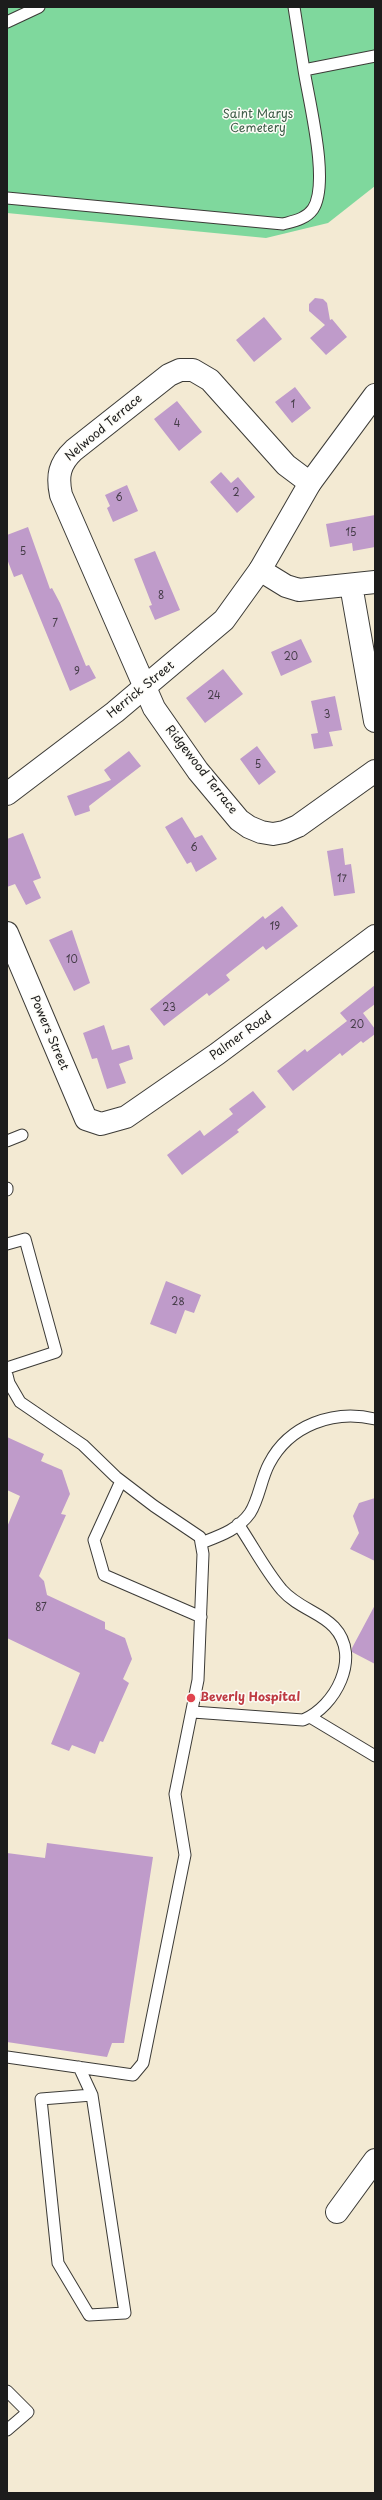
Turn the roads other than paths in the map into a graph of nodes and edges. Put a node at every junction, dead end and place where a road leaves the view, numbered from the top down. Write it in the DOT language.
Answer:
graph roads {
  1 [pos="39,7"];
  2 [pos="294,7"];
  3 [pos="7,22"];
  4 [pos="375,56"];
  5 [pos="304,70"];
  6 [pos="7,198"];
  7 [pos="375,395"];
  8 [pos="310,483"];
  9 [pos="260,570"];
  10 [pos="375,582"];
  11 [pos="351,585"];
  12 [pos="145,687"];
  13 [pos="375,721"];
  14 [pos="375,771"];
  15 [pos="7,794"];
  16 [pos="7,933"];
  17 [pos="375,936"];
  18 [pos="101,1124"];
  19 [pos="22,1135"];
  20 [pos="7,1141"];
  21 [pos="7,1244"];
  22 [pos="7,1368"];
  23 [pos="7,1374"];
  24 [pos="375,1419"];
  25 [pos="121,1481"];
  26 [pos="238,1524"];
  27 [pos="201,1543"];
  28 [pos="201,1618"];
  29 [pos="193,1712"];
  30 [pos="310,1717"];
  31 [pos="375,1756"];
  32 [pos="7,2056"];
  33 [pos="79,2067"];
  34 [pos="92,2095"];
  35 [pos="375,2160"];
  36 [pos="338,2212"];
  37 [pos="7,2391"];
  38 [pos="7,2430"];
  1 -- 3 [label="lane"];
  2 -- 5 [label="lane"];
  4 -- 5 [label="lane"];
  5 -- 6 [label="lane"];
  7 -- 8 [label="street, Herrick Street"];
  8 -- 9 [label="street, Herrick Street"];
  8 -- 12 [label="street, Nelwood Terrace"];
  9 -- 11 [label="street"];
  9 -- 12 [label="street, Herrick Street"];
  10 -- 11 [label="street"];
  11 -- 13 [label="street"];
  12 -- 14 [label="street, Ridgewood Terrace"];
  12 -- 15 [label="street, Herrick Street"];
  16 -- 18 [label="street, Powers Street"];
  17 -- 18 [label="street, Palmer Road"];
  19 -- 20 [label="lane"];
  21 -- 22 [label="lane"];
  23 -- 25 [label="lane"];
  24 -- 26 [label="lane"];
  25 -- 27 [label="lane"];
  25 -- 28 [label="lane"];
  26 -- 27 [label="lane"];
  26 -- 30 [label="lane"];
  27 -- 28 [label="lane"];
  28 -- 29 [label="lane"];
  29 -- 30 [label="lane"];
  29 -- 33 [label="lane"];
  30 -- 31 [label="lane"];
  32 -- 33 [label="lane"];
  33 -- 34 [label="lane"];
  34 -- 34 [label="lane"];
  35 -- 36 [label="street"];
  37 -- 38 [label="lane"];
}
